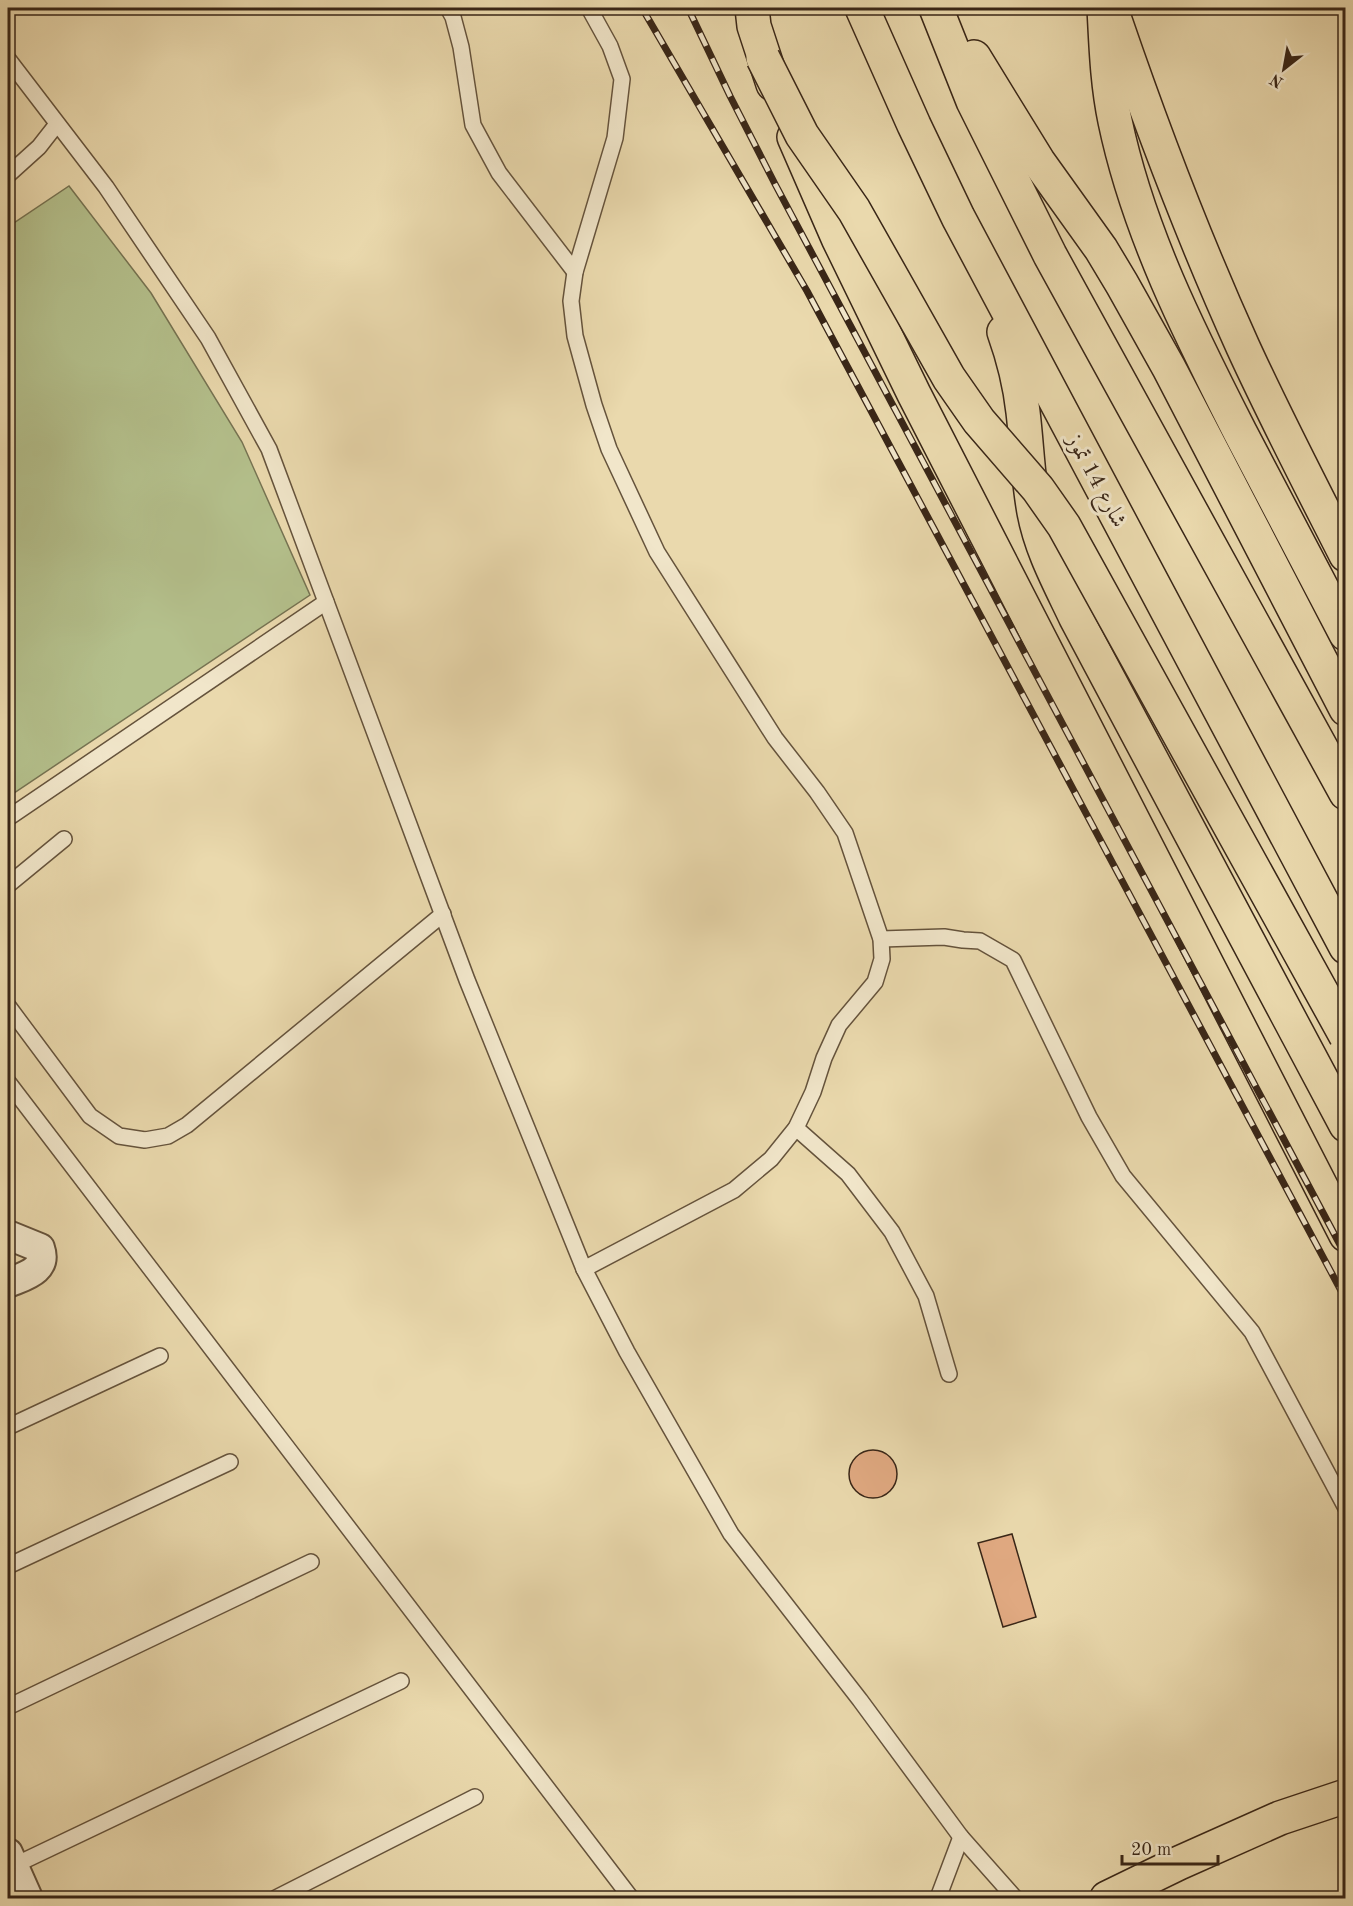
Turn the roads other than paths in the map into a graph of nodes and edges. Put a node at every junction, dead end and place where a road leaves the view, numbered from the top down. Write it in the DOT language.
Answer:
graph roads {
  1 [pos="448,8"];
  2 [pos="589,8"];
  3 [pos="752,8"];
  4 [pos="862,8"];
  5 [pos="936,8"];
  6 [pos="948,8"];
  7 [pos="1104,8"];
  8 [pos="1111,8"];
  9 [pos="763,58"];
  10 [pos="8,59"];
  11 [pos="57,124"];
  12 [pos="8,175"];
  13 [pos="958,217"];
  14 [pos="575,272"];
  15 [pos="1346,555"];
  16 [pos="326,602"];
  17 [pos="1346,634"];
  18 [pos="1346,709"];
  19 [pos="1346,793"];
  20 [pos="8,818"];
  21 [pos="64,839"];
  22 [pos="8,885"];
  23 [pos="443,914"];
  24 [pos="881,939"];
  25 [pos="1346,947"];
  26 [pos="8,1006"];
  27 [pos="1346,1036"];
  28 [pos="8,1082"];
  29 [pos="1346,1125"];
  30 [pos="796,1128"];
  31 [pos="8,1235"];
  32 [pos="1346,1235"];
  33 [pos="584,1269"];
  34 [pos="8,1284"];
  35 [pos="160,1356"];
  36 [pos="949,1374"];
  37 [pos="8,1427"];
  38 [pos="230,1462"];
  39 [pos="1346,1508"];
  40 [pos="311,1562"];
  41 [pos="8,1566"];
  42 [pos="401,1681"];
  43 [pos="8,1707"];
  44 [pos="1346,1796"];
  45 [pos="475,1797"];
  46 [pos="961,1837"];
  47 [pos="10,1860"];
  48 [pos="28,1899"];
  49 [pos="276,1899"];
  50 [pos="631,1899"];
  51 [pos="938,1899"];
  52 [pos="1015,1899"];
  53 [pos="1107,1899"];
  1 -- 14 [label="lane"];
  2 -- 14 [label="lane"];
  3 -- 9 [label="main road"];
  4 -- 13 [label="main road, شارع 14 تموز"];
  5 -- 19 [label="main road"];
  6 -- 18 [label="main road"];
  7 -- 17 [label="main road"];
  8 -- 15 [label="main road"];
  9 -- 27 [label="main road, bridge"];
  9 -- 32 [label="main road, bridge"];
  10 -- 11 [label="lane"];
  11 -- 12 [label="lane"];
  11 -- 16 [label="lane"];
  13 -- 25 [label="main road, شارع 14 تموز"];
  13 -- 29 [label="main road"];
  14 -- 24 [label="lane"];
  16 -- 20 [label="lane"];
  16 -- 23 [label="lane"];
  21 -- 22 [label="lane"];
  23 -- 26 [label="lane"];
  23 -- 33 [label="lane"];
  24 -- 30 [label="lane"];
  24 -- 39 [label="lane"];
  28 -- 50 [label="lane"];
  30 -- 33 [label="lane"];
  30 -- 36 [label="lane"];
  31 -- 34 [label="street"];
  33 -- 46 [label="lane"];
  35 -- 37 [label="lane"];
  38 -- 41 [label="lane"];
  40 -- 43 [label="lane"];
  42 -- 47 [label="lane"];
  44 -- 53 [label="main road"];
  45 -- 49 [label="lane"];
  46 -- 51 [label="lane"];
  46 -- 52 [label="lane"];
  47 -- 48 [label="street"];
}
